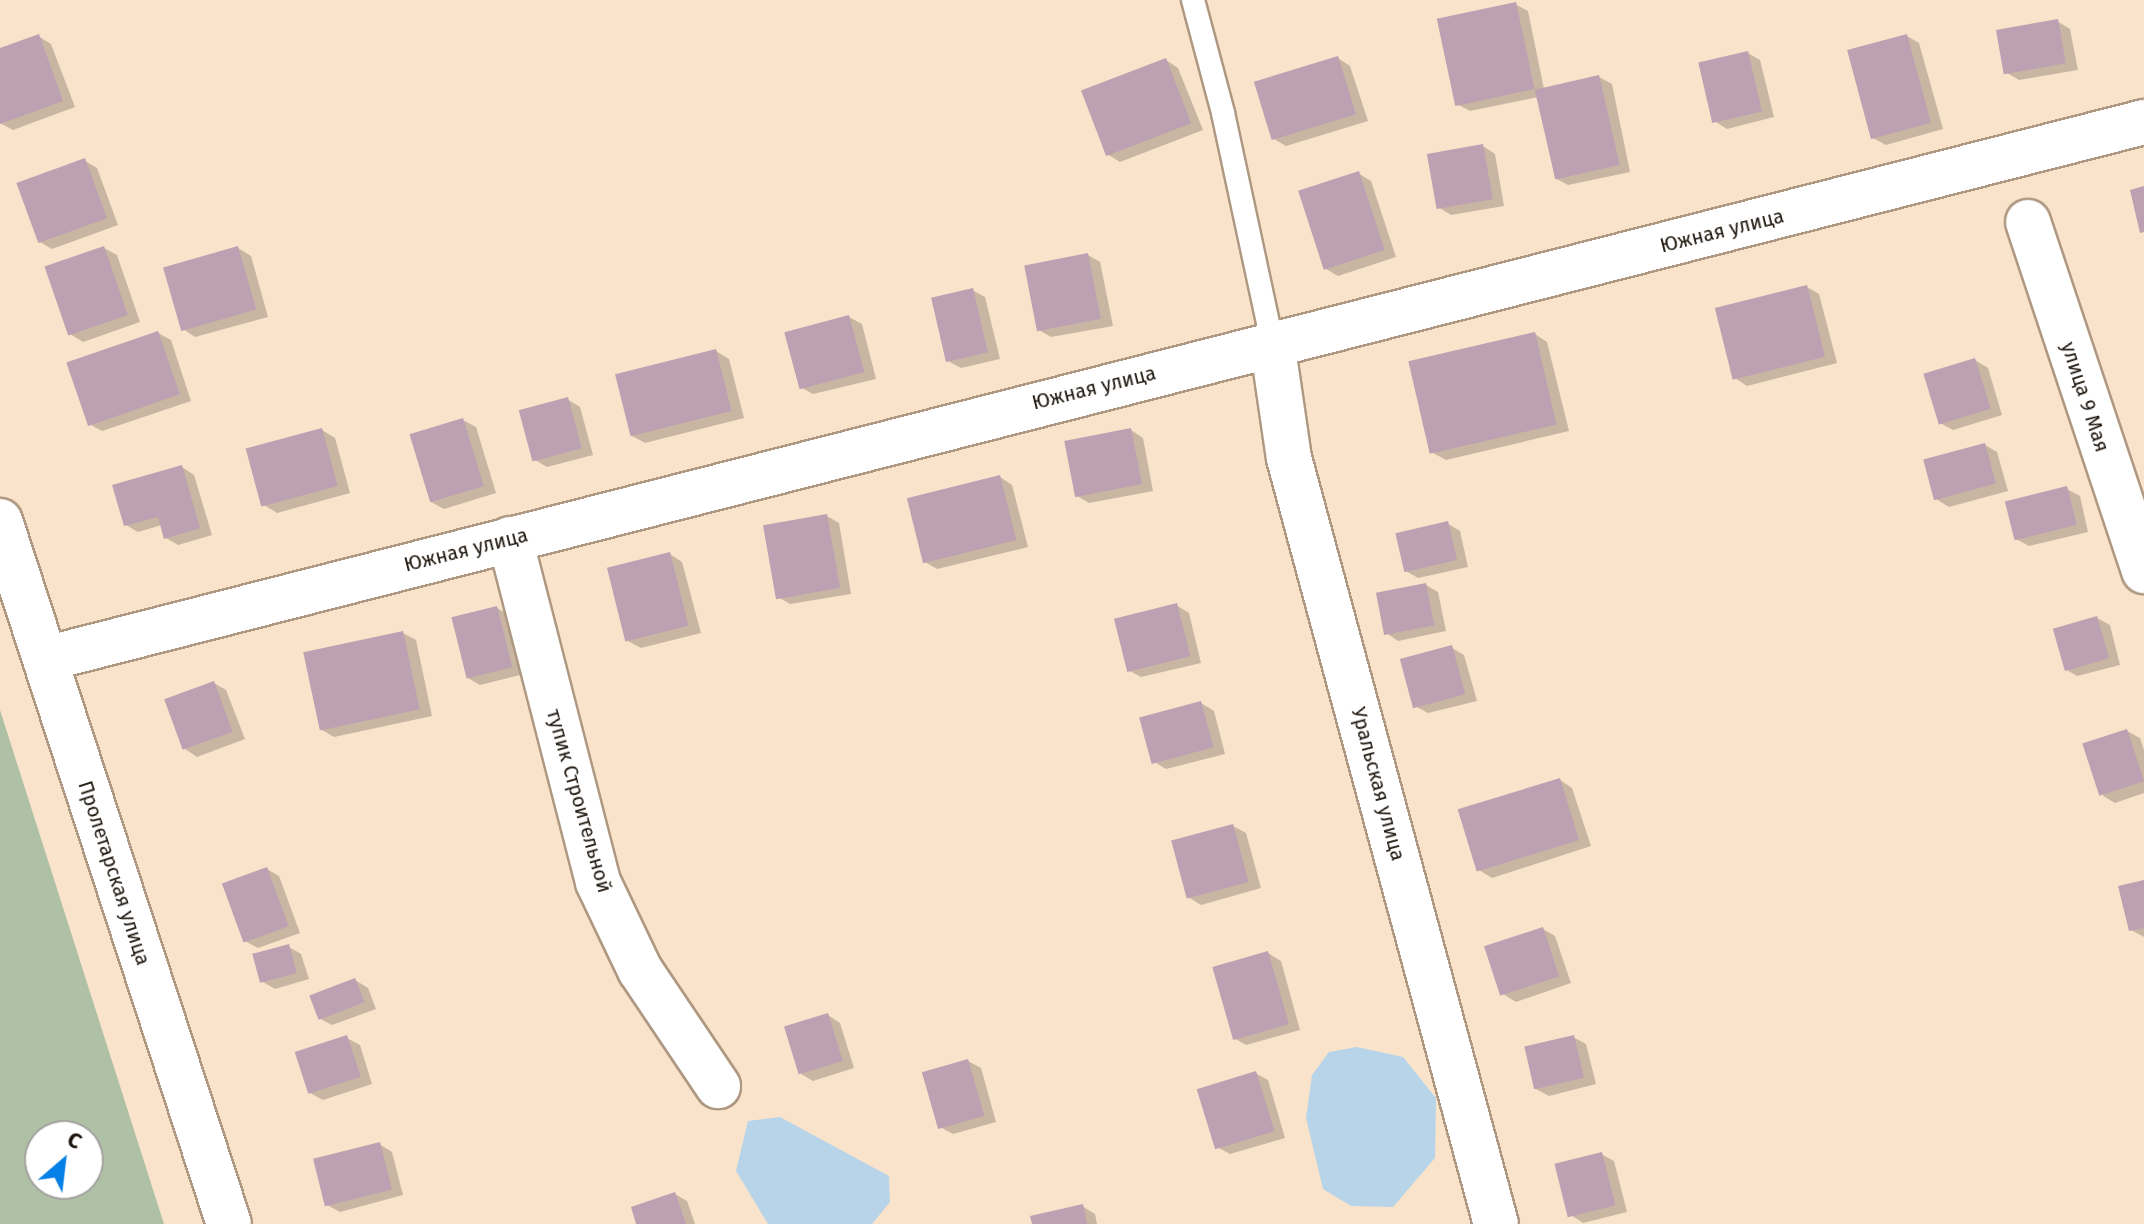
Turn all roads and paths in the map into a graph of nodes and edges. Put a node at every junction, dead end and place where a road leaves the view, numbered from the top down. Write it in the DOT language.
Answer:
graph roads {
  1 [pos="1193,0"];
  2 [pos="2144,122"];
  3 [pos="2028,222"];
  4 [pos="1272,342"];
  5 [pos="0,521"];
  6 [pos="510,539"];
  7 [pos="2144,571"];
  8 [pos="45,659"];
  9 [pos="718,1086"];
  10 [pos="229,1224"];
  11 [pos="1496,1224"];
  1 -- 4 [label="lane"];
  2 -- 4 [label="street, Южная улица"];
  3 -- 7 [label="street, улица 9 Мая"];
  4 -- 6 [label="street, Южная улица"];
  4 -- 11 [label="street, Уральская улица"];
  5 -- 8 [label="street, Пролетарская улица"];
  6 -- 8 [label="street, Южная улица"];
  6 -- 9 [label="street, тупик Строительной"];
  8 -- 10 [label="street, Пролетарская улица"];
}
